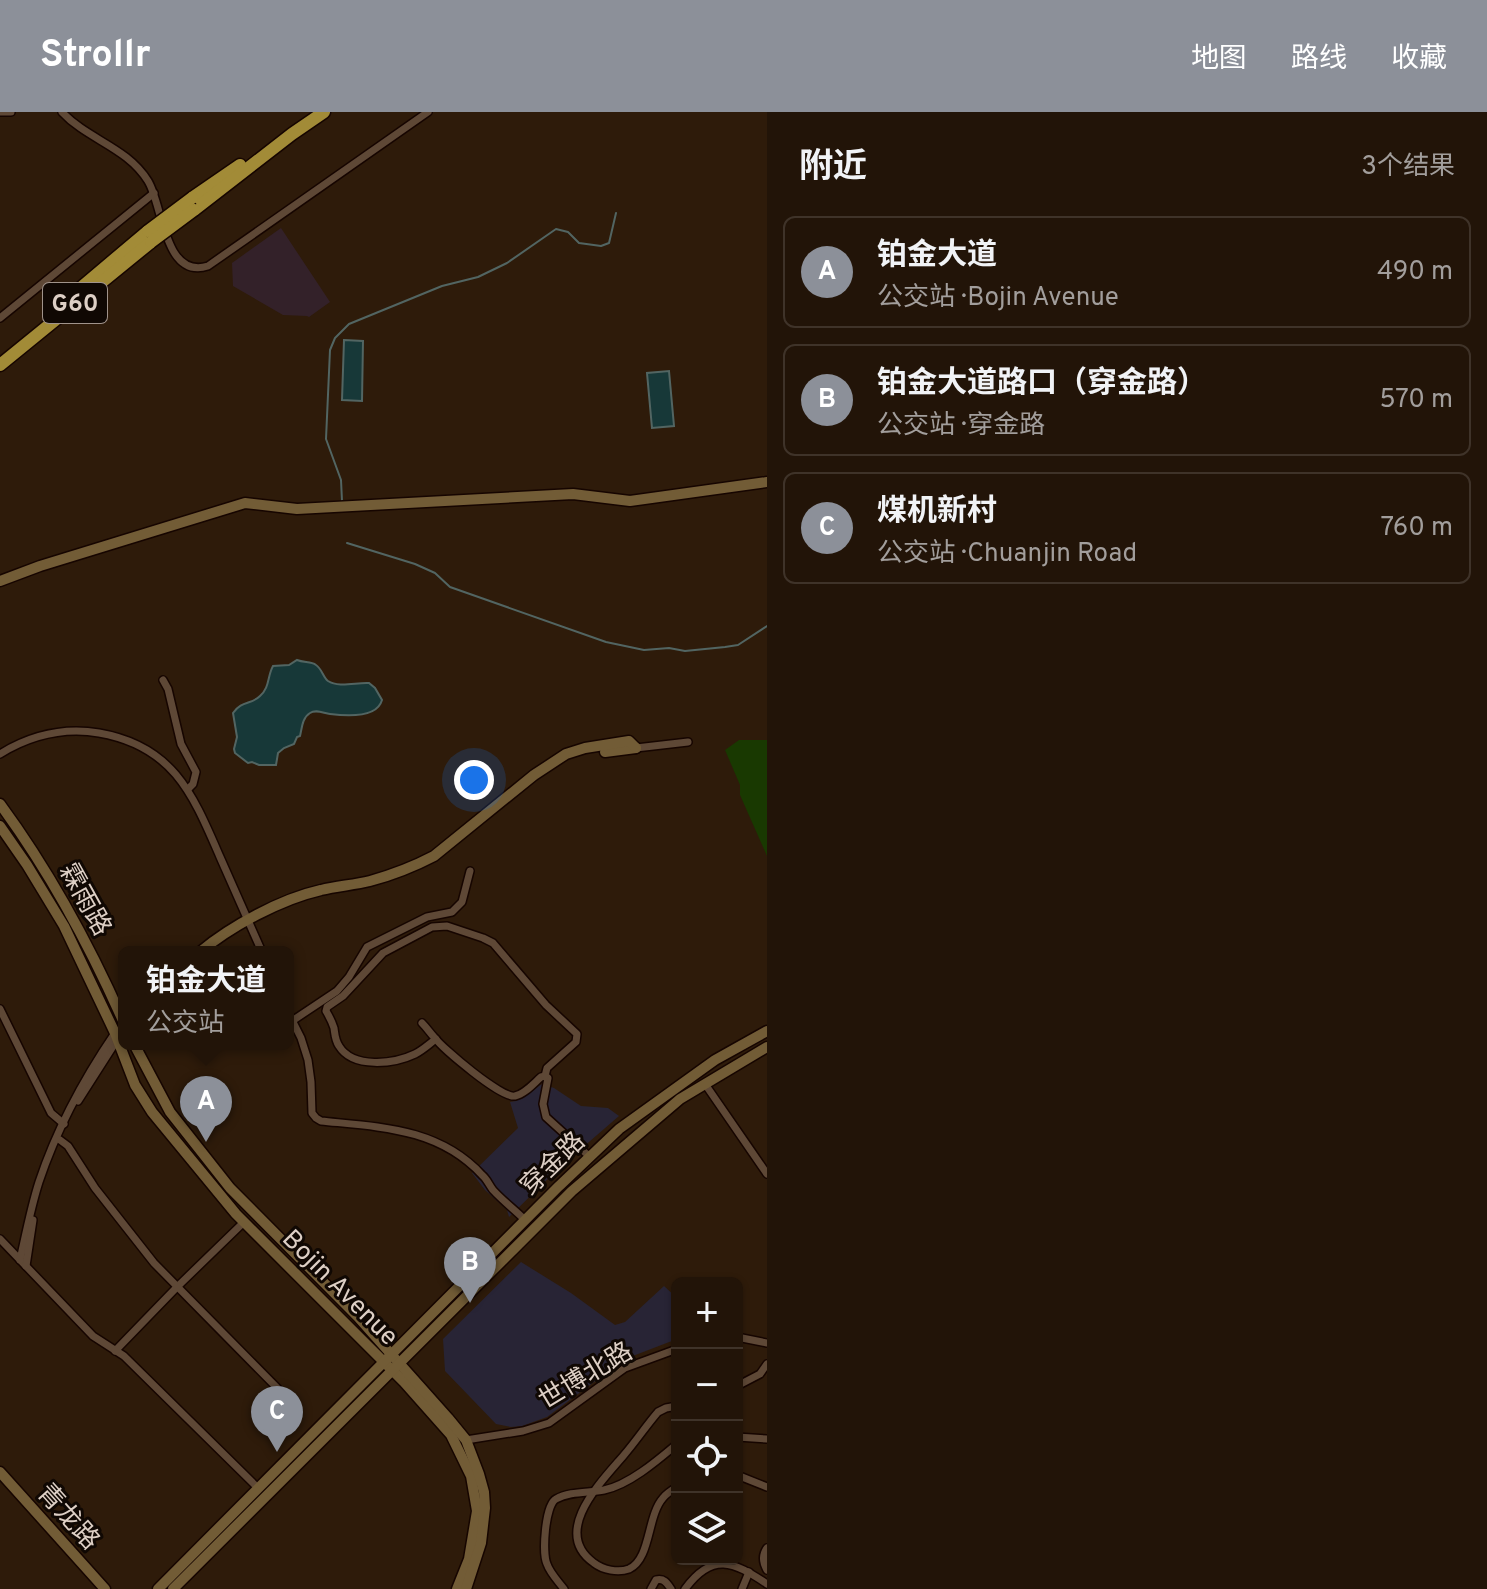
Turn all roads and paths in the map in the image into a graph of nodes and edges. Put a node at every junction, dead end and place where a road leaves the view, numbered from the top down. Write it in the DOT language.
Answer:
graph roads {
  1 [pos="0,112"];
  2 [pos="11,112"];
  3 [pos="62,112"];
  4 [pos="314,112"];
  5 [pos="324,112"];
  6 [pos="428,112"];
  7 [pos="154,193"];
  8 [pos="193,204"];
  9 [pos="150,237"];
  10 [pos="0,318"];
  11 [pos="0,355"];
  12 [pos="0,365"];
  13 [pos="767,482"];
  14 [pos="0,581"];
  15 [pos="163,680"];
  16 [pos="688,742"];
  17 [pos="636,748"];
  18 [pos="0,754"];
  19 [pos="188,789"];
  20 [pos="0,804"];
  21 [pos="0,826"];
  22 [pos="470,871"];
  23 [pos="250,924"];
  24 [pos="211,946"];
  25 [pos="219,946"];
  26 [pos="259,946"];
  27 [pos="0,1009"];
  28 [pos="118,1010"];
  29 [pos="294,1020"];
  30 [pos="422,1023"];
  31 [pos="294,1025"];
  32 [pos="767,1031"];
  33 [pos="118,1033"];
  34 [pos="118,1037"];
  35 [pos="436,1039"];
  36 [pos="767,1047"];
  37 [pos="124,1050"];
  38 [pos="137,1050"];
  39 [pos="545,1076"];
  40 [pos="705,1084"];
  41 [pos="64,1124"];
  42 [pos="60,1140"];
  43 [pos="590,1157"];
  44 [pos="767,1174"];
  45 [pos="525,1220"];
  46 [pos="244,1222"];
  47 [pos="0,1239"];
  48 [pos="23,1263"];
  49 [pos="177,1287"];
  50 [pos="743,1338"];
  51 [pos="767,1343"];
  52 [pos="115,1351"];
  53 [pos="671,1351"];
  54 [pos="391,1362"];
  55 [pos="767,1364"];
  56 [pos="743,1383"];
  57 [pos="289,1400"];
  58 [pos="671,1407"];
  59 [pos="743,1437"];
  60 [pos="767,1439"];
  61 [pos="466,1440"];
  62 [pos="671,1449"];
  63 [pos="0,1472"];
  64 [pos="743,1477"];
  65 [pos="767,1487"];
  66 [pos="258,1488"];
  67 [pos="594,1491"];
  68 [pos="671,1492"];
  69 [pos="767,1548"];
  70 [pos="767,1570"];
  71 [pos="749,1572"];
  72 [pos="767,1584"];
  73 [pos="105,1589"];
  74 [pos="158,1589"];
  75 [pos="173,1589"];
  76 [pos="457,1589"];
  77 [pos="466,1589"];
  78 [pos="564,1589"];
  79 [pos="651,1589"];
  80 [pos="671,1589"];
  81 [pos="685,1589"];
  82 [pos="742,1589"];
  1 -- 2 [label="street"];
  3 -- 7 [label="street"];
  4 -- 8 [label="highway, G60"];
  5 -- 8 [label="highway, G60"];
  6 -- 7 [label="street"];
  7 -- 10 [label="street"];
  8 -- 9 [label="highway, G60, bridge"];
  9 -- 11 [label="highway, G60"];
  9 -- 12 [label="highway, G60"];
  13 -- 14 [label="main road"];
  15 -- 19 [label="street"];
  16 -- 17 [label="street"];
  17 -- 23 [label="main road"];
  18 -- 19 [label="street"];
  19 -- 23 [label="street"];
  20 -- 28 [label="main road, 霖雨路"];
  21 -- 33 [label="main road, 霖雨路"];
  22 -- 29 [label="street"];
  23 -- 24 [label="main road"];
  23 -- 25 [label="main road"];
  23 -- 26 [label="street"];
  27 -- 41 [label="street"];
  30 -- 35 [label="street"];
  31 -- 45 [label="street"];
  32 -- 43 [label="main road, 穿金路"];
  34 -- 41 [label="street"];
  35 -- 39 [label="street"];
  35 -- 39 [label="street"];
  36 -- 40 [label="main road, 穿金路"];
  37 -- 46 [label="main road, Bojin Avenue"];
  38 -- 54 [label="main road, Bojin Avenue"];
  39 -- 43 [label="street"];
  40 -- 44 [label="street"];
  40 -- 54 [label="main road, 穿金路"];
  41 -- 42 [label="street"];
  41 -- 48 [label="street"];
  42 -- 48 [label="street"];
  42 -- 49 [label="street"];
  43 -- 45 [label="main road, 穿金路"];
  45 -- 54 [label="main road, 穿金路"];
  46 -- 49 [label="street"];
  46 -- 54 [label="main road, Bojin Avenue"];
  47 -- 48 [label="street"];
  48 -- 52 [label="street"];
  49 -- 52 [label="street"];
  49 -- 57 [label="street"];
  50 -- 51 [label="street"];
  52 -- 66 [label="street"];
  53 -- 61 [label="street, 世博北路"];
  54 -- 61 [label="main road, Bojin Avenue"];
  54 -- 66 [label="main road"];
  54 -- 75 [label="main road"];
  54 -- 76 [label="main road, Bojin Avenue"];
  55 -- 56 [label="street"];
  58 -- 67 [label="street"];
  59 -- 60 [label="street"];
  61 -- 77 [label="main road, Bojin Avenue"];
  62 -- 67 [label="street"];
  63 -- 73 [label="main road, 青龙路"];
  64 -- 65 [label="street"];
  66 -- 74 [label="main road"];
  67 -- 68 [label="street"];
  67 -- 78 [label="street"];
  69 -- 70 [label="street"];
  71 -- 72 [label="street"];
  71 -- 81 [label="street"];
  71 -- 82 [label="street"];
  79 -- 80 [label="street"];
}
